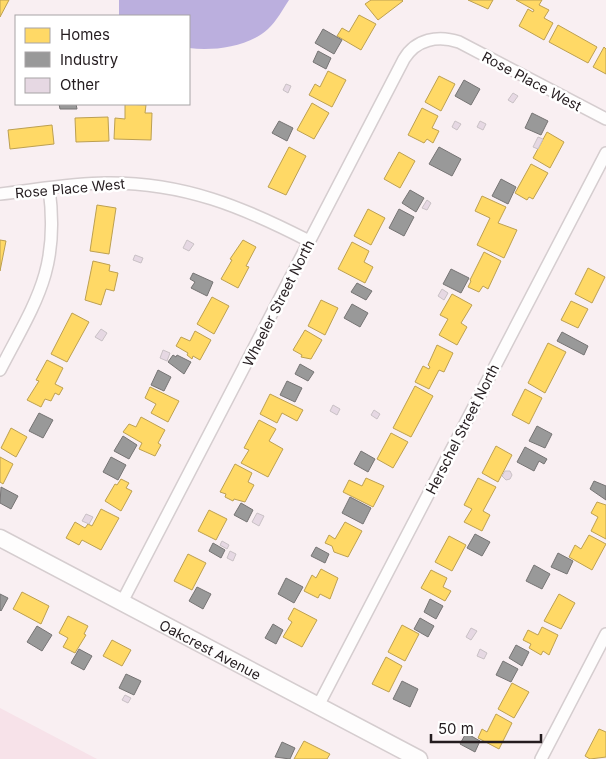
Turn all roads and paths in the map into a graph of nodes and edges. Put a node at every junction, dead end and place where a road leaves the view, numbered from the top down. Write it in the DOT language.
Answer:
graph roads {
  1 [pos="459,42"];
  2 [pos="606,119"];
  3 [pos="606,153"];
  4 [pos="49,188"];
  5 [pos="0,194"];
  6 [pos="310,242"];
  7 [pos="0,370"];
  8 [pos="0,538"];
  9 [pos="122,602"];
  10 [pos="606,634"];
  11 [pos="318,706"];
  12 [pos="419,759"];
  13 [pos="541,759"];
  1 -- 2 [label="street, Rose Place West"];
  1 -- 6 [label="street, Wheeler Street North"];
  3 -- 11 [label="street, Herschel Street North"];
  4 -- 5 [label="street, Rose Place West"];
  4 -- 6 [label="street, Rose Place West"];
  4 -- 7 [label="street"];
  6 -- 9 [label="street, Wheeler Street North"];
  8 -- 9 [label="street, Oakcrest Avenue"];
  9 -- 11 [label="street, Oakcrest Avenue"];
  10 -- 13 [label="street"];
  11 -- 12 [label="street, Oakcrest Avenue"];
}
